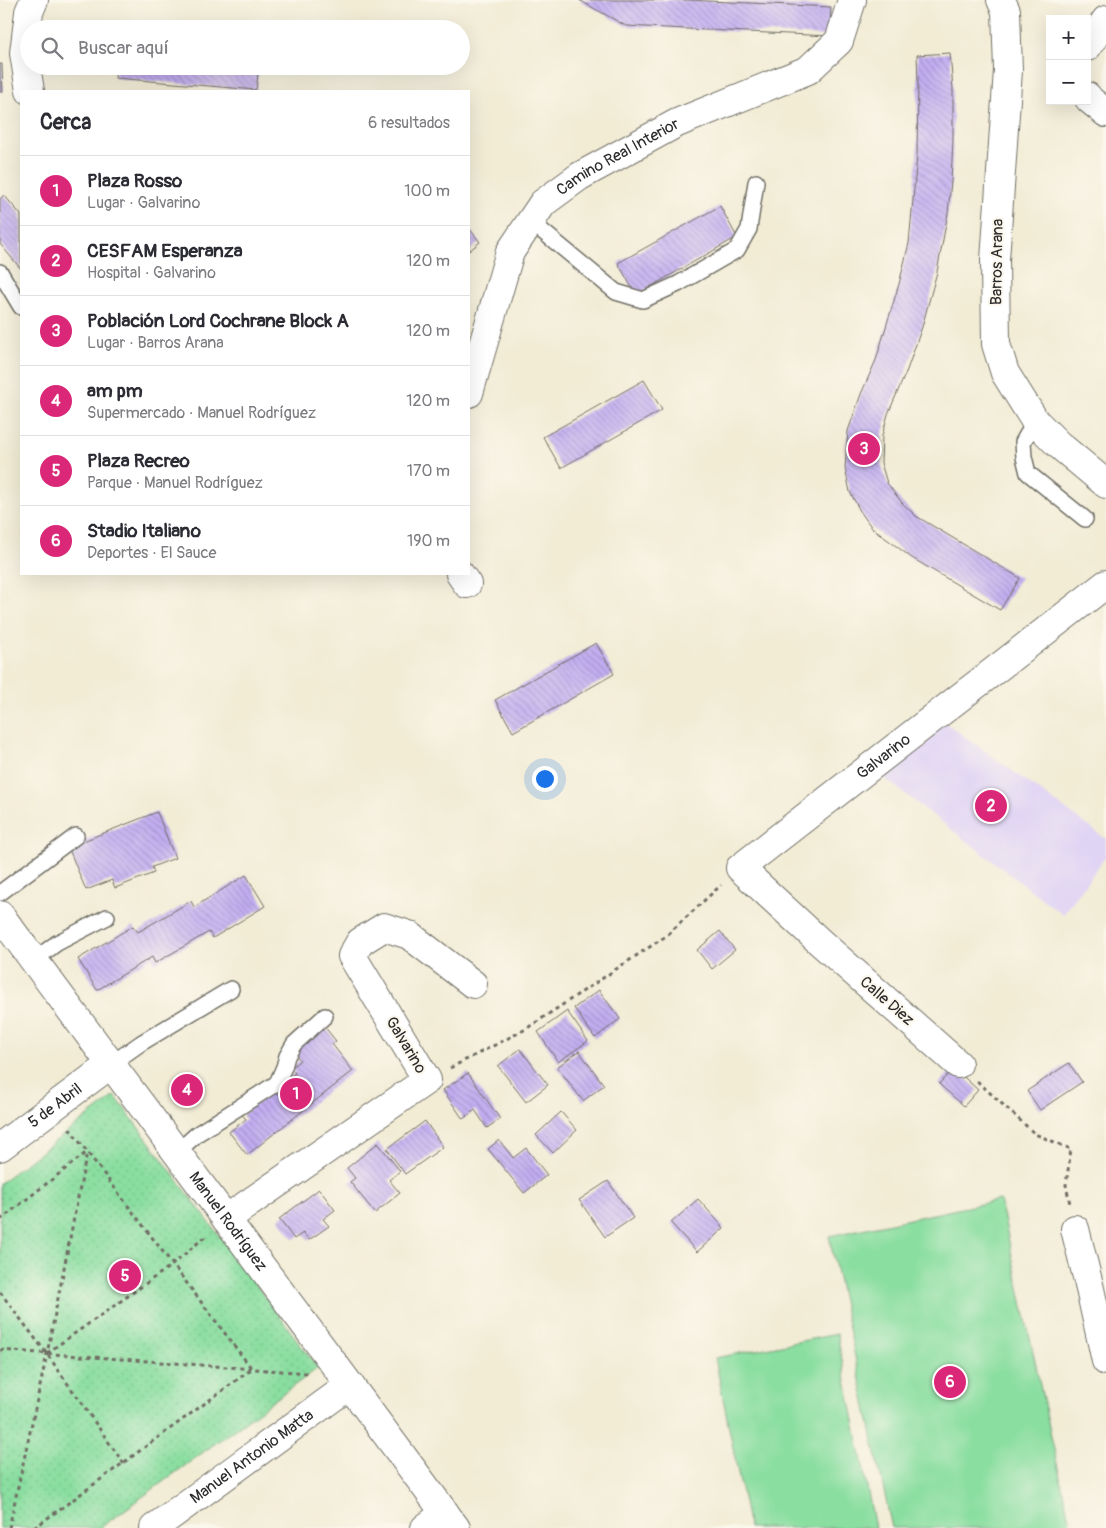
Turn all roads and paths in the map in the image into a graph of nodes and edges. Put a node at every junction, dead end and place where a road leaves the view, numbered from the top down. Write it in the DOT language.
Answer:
graph roads {
  1 [pos="34,0"];
  2 [pos="852,0"];
  3 [pos="1001,0"];
  4 [pos="28,20"];
  5 [pos="1106,20"];
  6 [pos="1091,41"];
  7 [pos="27,75"];
  8 [pos="30,90"];
  9 [pos="1091,101"];
  10 [pos="1106,113"];
  11 [pos="756,182"];
  12 [pos="530,221"];
  13 [pos="0,272"];
  14 [pos="20,305"];
  15 [pos="470,390"];
  16 [pos="1035,421"];
  17 [pos="1106,483"];
  18 [pos="1085,519"];
  19 [pos="1106,584"];
  20 [pos="76,836"];
  21 [pos="740,868"];
  22 [pos="0,893"];
  23 [pos="0,916"];
  24 [pos="107,917"];
  25 [pos="33,960"];
  26 [pos="473,984"];
  27 [pos="231,989"];
  28 [pos="325,1016"];
  29 [pos="111,1064"];
  30 [pos="958,1064"];
  31 [pos="427,1080"];
  32 [pos="0,1147"];
  33 [pos="87,1152"];
  34 [pos="176,1153"];
  35 [pos="1066,1185"];
  36 [pos="226,1219"];
  37 [pos="0,1220"];
  38 [pos="1075,1229"];
  39 [pos="172,1264"];
  40 [pos="0,1292"];
  41 [pos="0,1350"];
  42 [pos="47,1354"];
  43 [pos="1106,1361"];
  44 [pos="252,1369"];
  45 [pos="346,1381"];
  46 [pos="124,1464"];
  47 [pos="442,1523"];
  48 [pos="10,1528"];
  49 [pos="34,1528"];
  50 [pos="154,1528"];
  1 -- 4 [label="street"];
  2 -- 12 [label="street, Camino Real Interior"];
  3 -- 16 [label="street, Barros Arana"];
  5 -- 6 [label="street"];
  7 -- 8 [label="street"];
  9 -- 10 [label="street"];
  11 -- 12 [label="lane"];
  12 -- 15 [label="street, Camino Real Interior"];
  13 -- 14 [label="lane"];
  16 -- 17 [label="street, Barros Arana"];
  16 -- 18 [label="lane"];
  19 -- 21 [label="street, Galvarino"];
  20 -- 22 [label="lane"];
  21 -- 30 [label="street, Calle Diez"];
  21 -- 31 [label="path"];
  23 -- 25 [label="street, Manuel Rodríguez"];
  24 -- 25 [label="lane"];
  25 -- 29 [label="street, Manuel Rodríguez"];
  26 -- 31 [label="street, Galvarino"];
  27 -- 29 [label="lane"];
  28 -- 34 [label="lane"];
  29 -- 32 [label="street, 5 de Abril"];
  29 -- 34 [label="street, Manuel Rodríguez"];
  30 -- 35 [label="path"];
  31 -- 36 [label="street, Galvarino"];
  33 -- 37 [label="path"];
  33 -- 39 [label="path"];
  33 -- 42 [label="path"];
  34 -- 36 [label="street, Manuel Rodríguez"];
  36 -- 39 [label="path"];
  36 -- 45 [label="street, Manuel Rodríguez"];
  38 -- 43 [label="street"];
  39 -- 42 [label="path"];
  39 -- 44 [label="path"];
  40 -- 42 [label="path"];
  41 -- 42 [label="path"];
  42 -- 44 [label="path"];
  42 -- 46 [label="path"];
  42 -- 48 [label="path"];
  44 -- 45 [label="path"];
  44 -- 46 [label="path"];
  45 -- 47 [label="street, Manuel Rodríguez"];
  45 -- 50 [label="street, Manuel Antonio Matta"];
  46 -- 49 [label="path"];
}
